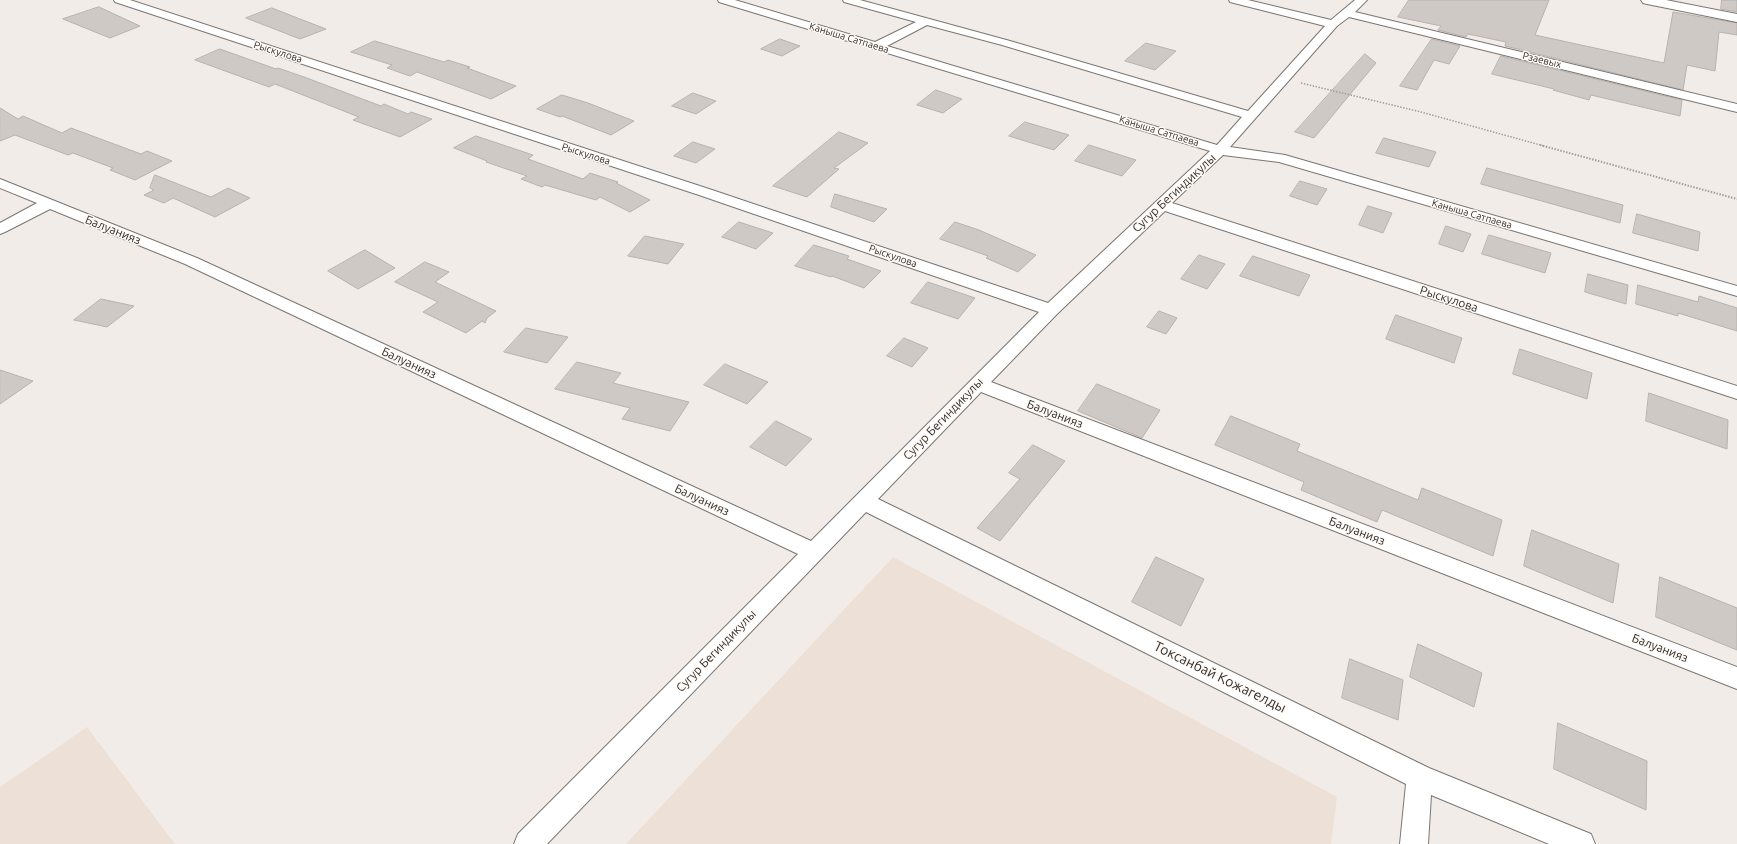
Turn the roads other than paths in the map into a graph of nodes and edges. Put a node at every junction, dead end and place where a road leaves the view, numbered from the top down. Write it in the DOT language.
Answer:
graph roads {
  1 [pos="120,0"];
  2 [pos="723,0"];
  3 [pos="848,0"];
  4 [pos="1234,0"];
  5 [pos="1362,0"];
  6 [pos="1647,0"];
  7 [pos="1340,18"];
  8 [pos="1737,18"];
  9 [pos="926,21"];
  10 [pos="877,46"];
  11 [pos="1737,108"];
  12 [pos="1251,116"];
  13 [pos="1220,150"];
  14 [pos="0,184"];
  15 [pos="49,204"];
  16 [pos="1162,205"];
  17 [pos="0,229"];
  18 [pos="1737,291"];
  19 [pos="1051,310"];
  20 [pos="978,384"];
  21 [pos="1737,393"];
  22 [pos="863,501"];
  23 [pos="813,552"];
  24 [pos="1737,678"];
  25 [pos="1420,777"];
  26 [pos="528,844"];
  27 [pos="1414,844"];
  28 [pos="1581,844"];
  1 -- 19 [label="street, Рыскулова"];
  2 -- 10 [label="street, Каныша Сатпаева"];
  3 -- 9 [label="street"];
  4 -- 7 [label="street, Рзаевых"];
  5 -- 7 [label="street, Сугур Бегиндикулы"];
  6 -- 8 [label="street"];
  7 -- 11 [label="street, Рзаевых"];
  7 -- 12 [label="street, Сугур Бегиндикулы"];
  9 -- 10 [label="street"];
  9 -- 12 [label="street"];
  10 -- 13 [label="street, Каныша Сатпаева"];
  12 -- 13 [label="street, Сугур Бегиндикулы"];
  13 -- 16 [label="street, Сугур Бегиндикулы"];
  13 -- 18 [label="street, Каныша Сатпаева"];
  14 -- 15 [label="street, Балуанияз"];
  15 -- 17 [label="street"];
  15 -- 23 [label="street, Балуанияз"];
  16 -- 19 [label="street, Сугур Бегиндикулы"];
  16 -- 21 [label="street, Рыскулова"];
  19 -- 20 [label="street, Сугур Бегиндикулы"];
  20 -- 22 [label="street, Сугур Бегиндикулы"];
  20 -- 24 [label="street, Балуанияз"];
  22 -- 23 [label="street, Сугур Бегиндикулы"];
  22 -- 25 [label="street, Токсанбай Кожагелды"];
  23 -- 26 [label="street, Сугур Бегиндикулы"];
  25 -- 27 [label="street"];
  25 -- 28 [label="street, Токсанбай Кожагелды"];
}
